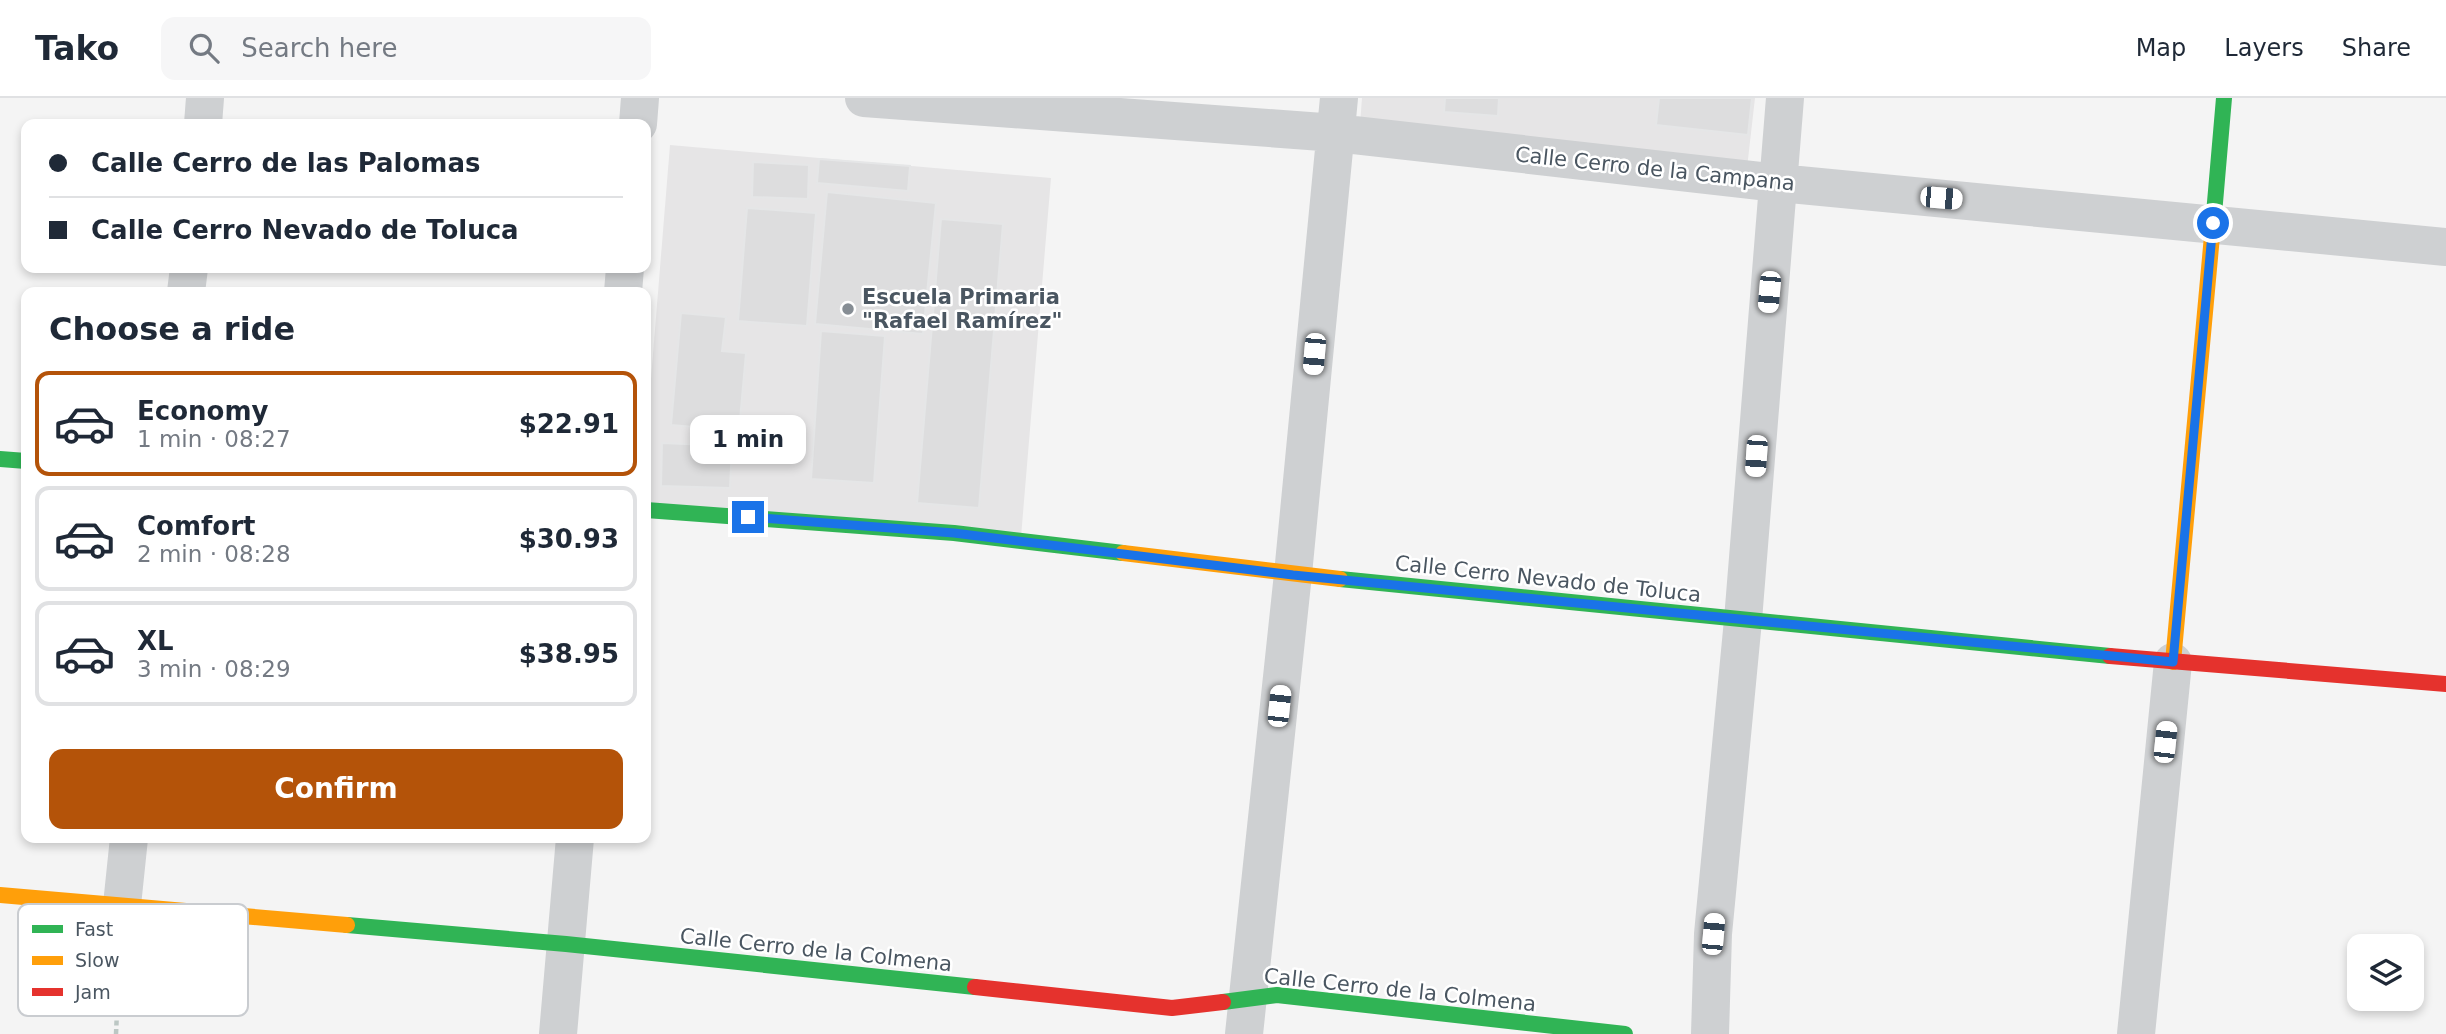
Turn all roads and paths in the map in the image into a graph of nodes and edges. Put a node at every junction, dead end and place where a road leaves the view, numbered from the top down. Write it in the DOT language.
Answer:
graph roads {
  1 [pos="205,98"];
  2 [pos="640,98"];
  3 [pos="864,98"];
  4 [pos="1785,98"];
  5 [pos="2224,98"];
  6 [pos="1337,116"];
  7 [pos="203,119"];
  8 [pos="638,119"];
  9 [pos="1777,183"];
  10 [pos="2213,223"];
  11 [pos="2446,247"];
  12 [pos="0,459"];
  13 [pos="21,461"];
  14 [pos="651,510"];
  15 [pos="1293,575"];
  16 [pos="1743,620"];
  17 [pos="2173,662"];
  18 [pos="2446,684"];
  19 [pos="129,843"];
  20 [pos="575,843"];
  21 [pos="0,895"];
  22 [pos="110,904"];
  23 [pos="122,904"];
  24 [pos="248,916"];
  25 [pos="566,944"];
  26 [pos="1247,997"];
  27 [pos="117,1016"];
  28 [pos="116,1034"];
  29 [pos="558,1034"];
  30 [pos="1244,1034"];
  31 [pos="1626,1034"];
  32 [pos="1710,1034"];
  33 [pos="2136,1034"];
  1 -- 7 [label="street"];
  2 -- 8 [label="street"];
  3 -- 6 [label="street, Calle Cerro de la Campana"];
  4 -- 9 [label="street"];
  5 -- 10 [label="street"];
  6 -- 9 [label="street, Calle Cerro de la Campana"];
  6 -- 15 [label="street"];
  9 -- 10 [label="street, Calle Cerro de la Campana"];
  9 -- 16 [label="street"];
  10 -- 11 [label="street, Calle Cerro de la Campana"];
  10 -- 17 [label="street"];
  12 -- 13 [label="street"];
  14 -- 15 [label="street, Calle Cerro Nevado de Toluca"];
  15 -- 16 [label="street, Calle Cerro Nevado de Toluca"];
  15 -- 26 [label="street"];
  16 -- 17 [label="street, Calle Cerro Nevado de Toluca"];
  16 -- 32 [label="street"];
  17 -- 18 [label="street, Calle Cerro Nevado de Toluca"];
  17 -- 33 [label="street"];
  19 -- 23 [label="street"];
  20 -- 25 [label="street"];
  21 -- 22 [label="street, Calle Cerro de la Colmena"];
  24 -- 25 [label="street, Calle Cerro de la Colmena"];
  25 -- 26 [label="street, Calle Cerro de la Colmena"];
  25 -- 29 [label="street"];
  26 -- 30 [label="street"];
  26 -- 31 [label="street, Calle Cerro de la Colmena"];
  27 -- 28 [label="path"];
}
